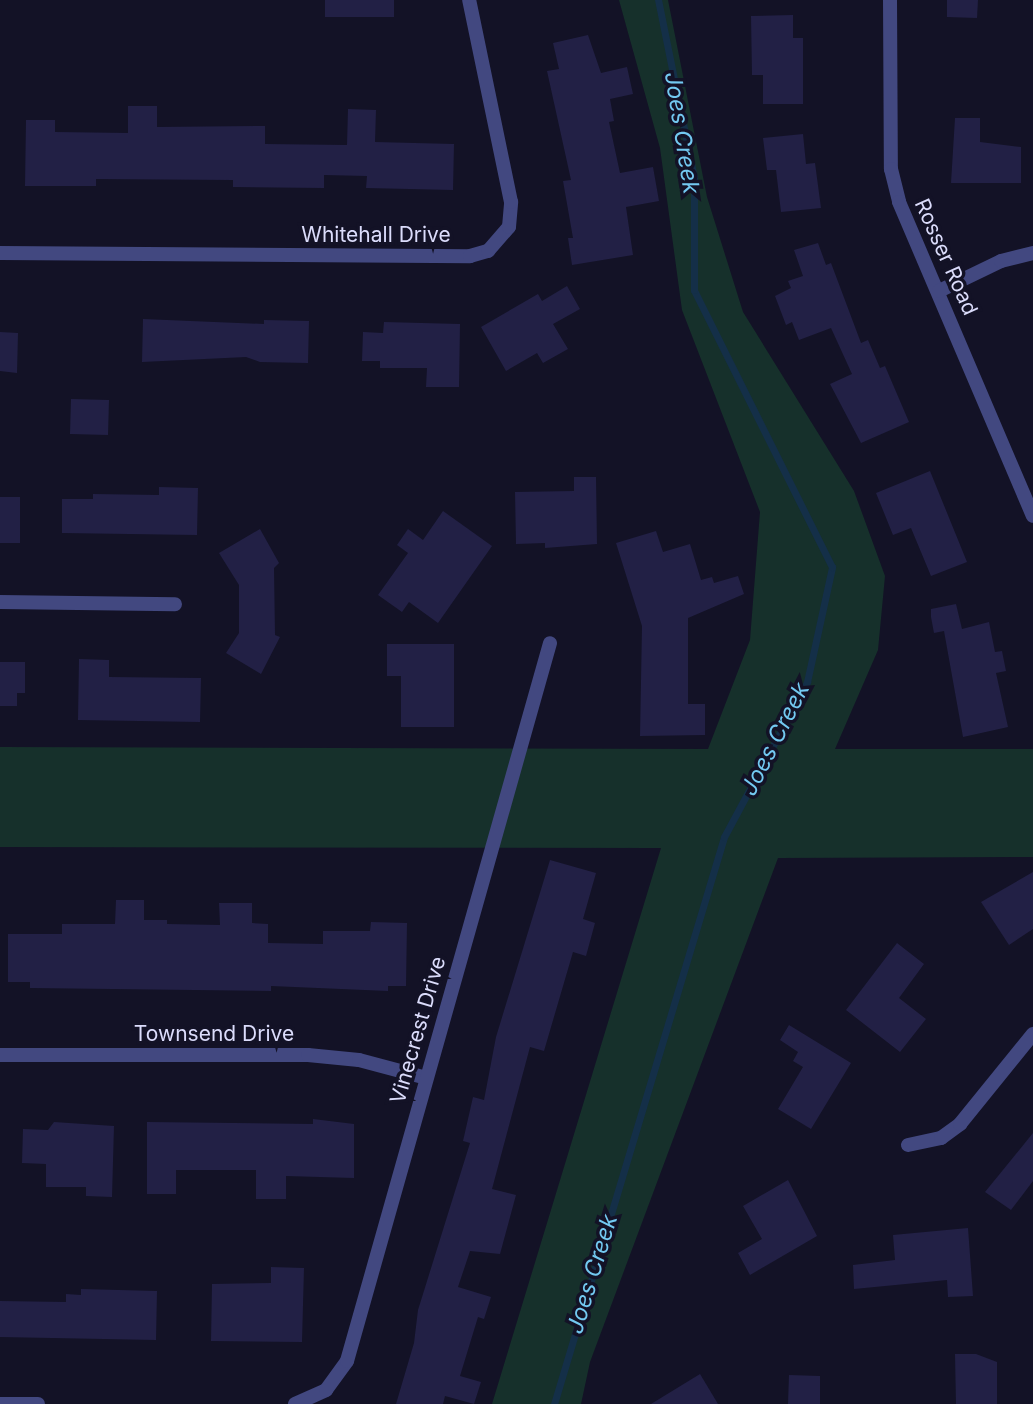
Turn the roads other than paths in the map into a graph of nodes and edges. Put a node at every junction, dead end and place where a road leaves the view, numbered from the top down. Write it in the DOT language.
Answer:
graph roads {
  1 [pos="469,0"];
  2 [pos="890,0"];
  3 [pos="0,253"];
  4 [pos="1033,253"];
  5 [pos="939,291"];
  6 [pos="1033,516"];
  7 [pos="0,603"];
  8 [pos="174,604"];
  9 [pos="550,643"];
  10 [pos="1033,1034"];
  11 [pos="0,1055"];
  12 [pos="426,1078"];
  13 [pos="908,1145"];
  14 [pos="0,1404"];
  15 [pos="38,1404"];
  16 [pos="295,1404"];
  1 -- 3 [label="street, Whitehall Drive"];
  2 -- 5 [label="street, Rosser Road"];
  4 -- 5 [label="street"];
  5 -- 6 [label="street, Rosser Road"];
  7 -- 8 [label="street"];
  9 -- 12 [label="street, Vinecrest Drive"];
  10 -- 13 [label="street"];
  11 -- 12 [label="street, Townsend Drive"];
  12 -- 16 [label="street, Vinecrest Drive"];
  14 -- 15 [label="street"];
}
